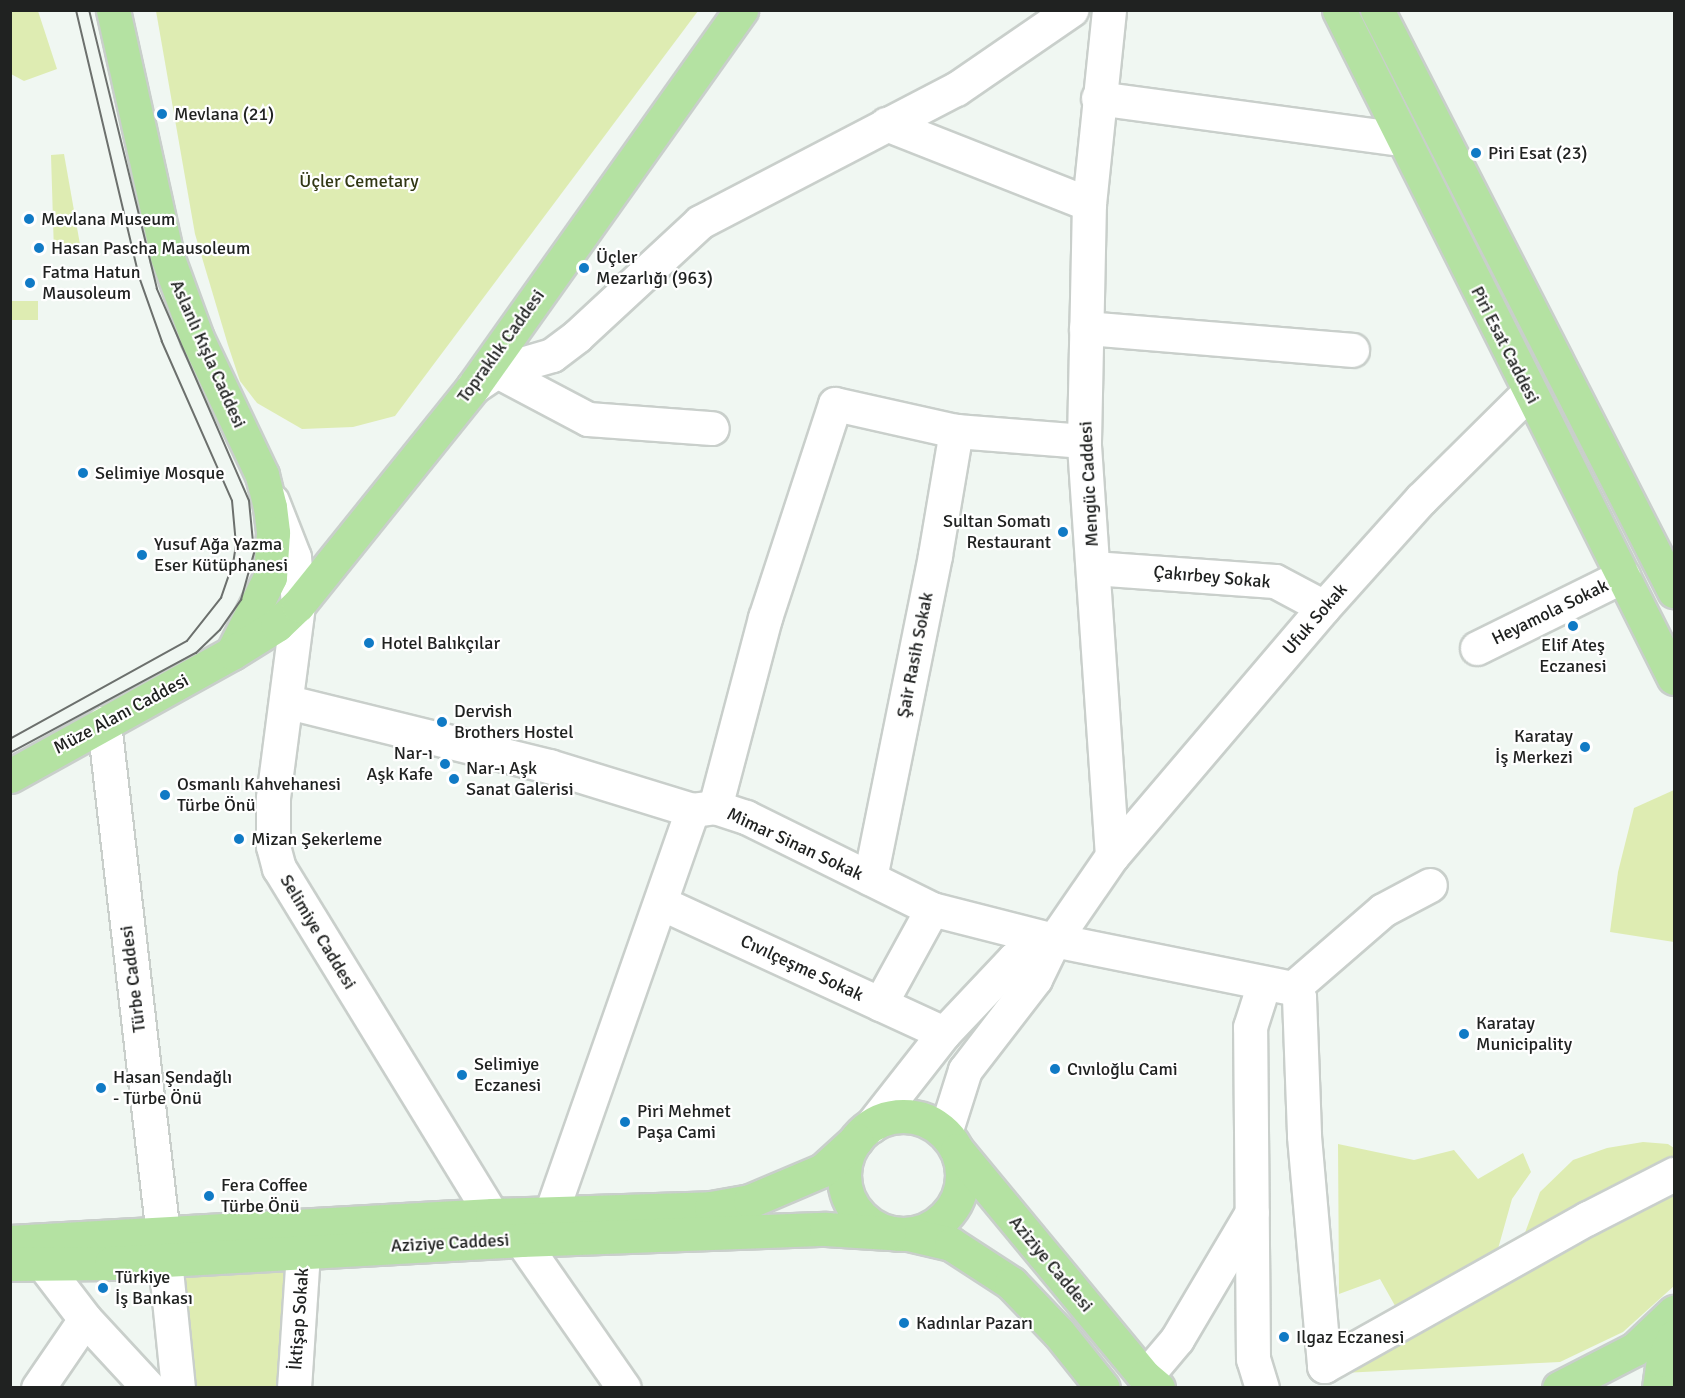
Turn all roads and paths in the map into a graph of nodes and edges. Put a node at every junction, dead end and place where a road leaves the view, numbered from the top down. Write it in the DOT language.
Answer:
graph roads {
  1 [pos="113,10"];
  2 [pos="741,10"];
  3 [pos="1071,10"];
  4 [pos="1109,10"];
  5 [pos="1339,10"];
  6 [pos="1377,10"];
  7 [pos="1098,98"];
  8 [pos="885,124"];
  9 [pos="1400,139"];
  10 [pos="1089,204"];
  11 [pos="1086,328"];
  12 [pos="1352,350"];
  13 [pos="485,379"];
  14 [pos="1529,392"];
  15 [pos="712,428"];
  16 [pos="956,431"];
  17 [pos="1084,441"];
  18 [pos="262,475"];
  19 [pos="1094,568"];
  20 [pos="1623,576"];
  21 [pos="1674,591"];
  22 [pos="298,606"];
  23 [pos="1324,607"];
  24 [pos="1477,648"];
  25 [pos="232,653"];
  26 [pos="1674,678"];
  27 [pos="288,702"];
  28 [pos="104,723"];
  29 [pos="10,776"];
  30 [pos="703,809"];
  31 [pos="1112,856"];
  32 [pos="870,878"];
  33 [pos="1430,885"];
  34 [pos="661,903"];
  35 [pos="932,909"];
  36 [pos="1054,940"];
  37 [pos="1278,986"];
  38 [pos="880,1004"];
  39 [pos="944,1033"];
  40 [pos="863,1133"];
  41 [pos="951,1142"];
  42 [pos="1674,1174"];
  43 [pos="1252,1212"];
  44 [pos="551,1213"];
  45 [pos="492,1215"];
  46 [pos="898,1234"];
  47 [pos="522,1240"];
  48 [pos="10,1242"];
  49 [pos="164,1247"];
  50 [pos="303,1251"];
  51 [pos="10,1264"];
  52 [pos="43,1264"];
  53 [pos="1674,1312"];
  54 [pos="85,1319"];
  55 [pos="1674,1336"];
  56 [pos="1151,1382"];
  57 [pos="38,1388"];
  58 [pos="149,1388"];
  59 [pos="178,1388"];
  60 [pos="294,1388"];
  61 [pos="624,1388"];
  62 [pos="1103,1388"];
  63 [pos="1262,1388"];
  64 [pos="1559,1388"];
  65 [pos="1659,1388"];
  1 -- 18 [label="main road, Aslanlı Kışla Caddesi"];
  2 -- 13 [label="main road, Topraklık Caddesi"];
  3 -- 8 [label="street"];
  4 -- 7 [label="street, Mengüc Caddesi"];
  5 -- 9 [label="main road, Piri Esat Caddesi"];
  6 -- 21 [label="main road"];
  7 -- 9 [label="street"];
  7 -- 10 [label="street, Mengüc Caddesi"];
  8 -- 10 [label="street"];
  8 -- 13 [label="street"];
  9 -- 14 [label="main road, Piri Esat Caddesi"];
  10 -- 11 [label="street, Mengüc Caddesi"];
  11 -- 12 [label="street"];
  11 -- 17 [label="street, Mengüc Caddesi"];
  13 -- 15 [label="street"];
  13 -- 22 [label="main road, Topraklık Caddesi"];
  14 -- 20 [label="main road, Piri Esat Caddesi"];
  14 -- 23 [label="street, Ufuk Sokak"];
  16 -- 17 [label="street"];
  16 -- 30 [label="street"];
  16 -- 32 [label="street, Şair Rasih Sokak"];
  17 -- 19 [label="street, Mengüc Caddesi"];
  18 -- 22 [label="street, Selimiye Caddesi"];
  18 -- 25 [label="main road, Aslanlı Kışla Caddesi"];
  19 -- 23 [label="street, Çakırbey Sokak"];
  19 -- 31 [label="street, Mengüc Caddesi"];
  20 -- 24 [label="street, Heyamola Sokak"];
  20 -- 26 [label="main road, Piri Esat Caddesi"];
  22 -- 25 [label="main road, Topraklık Caddesi"];
  22 -- 27 [label="street, Selimiye Caddesi"];
  23 -- 31 [label="street, Ufuk Sokak"];
  25 -- 28 [label="main road, Müze Alanı Caddesi"];
  27 -- 30 [label="street, Mimar Sinan Sokak"];
  27 -- 45 [label="street, Selimiye Caddesi"];
  28 -- 29 [label="main road, Müze Alanı Caddesi"];
  28 -- 49 [label="street, Türbe Caddesi"];
  30 -- 32 [label="street, Mimar Sinan Sokak"];
  30 -- 34 [label="street"];
  31 -- 36 [label="street"];
  32 -- 35 [label="street, Mimar Sinan Sokak"];
  33 -- 37 [label="street"];
  34 -- 38 [label="street, Cıvılçeşme Sokak"];
  34 -- 44 [label="street"];
  35 -- 36 [label="street, Mimar Sinan Sokak"];
  35 -- 38 [label="street"];
  36 -- 37 [label="street, Mimar Sinan Sokak"];
  36 -- 39 [label="street"];
  36 -- 41 [label="street"];
  37 -- 42 [label="street"];
  37 -- 43 [label="street"];
  38 -- 39 [label="street, Cıvılçeşme Sokak"];
  39 -- 40 [label="street"];
  40 -- 41 [label="main road"];
  40 -- 44 [label="main road, Aziziye Caddesi"];
  40 -- 46 [label="main road"];
  41 -- 46 [label="main road"];
  41 -- 56 [label="main road, Aziziye Caddesi"];
  43 -- 56 [label="street"];
  43 -- 63 [label="street"];
  44 -- 45 [label="main road, Aziziye Caddesi"];
  45 -- 49 [label="main road, Aziziye Caddesi"];
  46 -- 47 [label="main road, Aziziye Caddesi"];
  46 -- 62 [label="main road, Aziziye Caddesi"];
  47 -- 50 [label="main road, Aziziye Caddesi"];
  47 -- 61 [label="street"];
  48 -- 49 [label="main road, Aziziye Caddesi"];
  49 -- 50 [label="main road, Aziziye Caddesi"];
  49 -- 52 [label="main road, Aziziye Caddesi"];
  49 -- 59 [label="street, Türbe Caddesi"];
  50 -- 60 [label="street, İktişap Sokak"];
  51 -- 52 [label="main road, Aziziye Caddesi"];
  52 -- 54 [label="street"];
  53 -- 64 [label="main road"];
  54 -- 57 [label="street"];
  54 -- 58 [label="street"];
  55 -- 65 [label="main road"];
}
